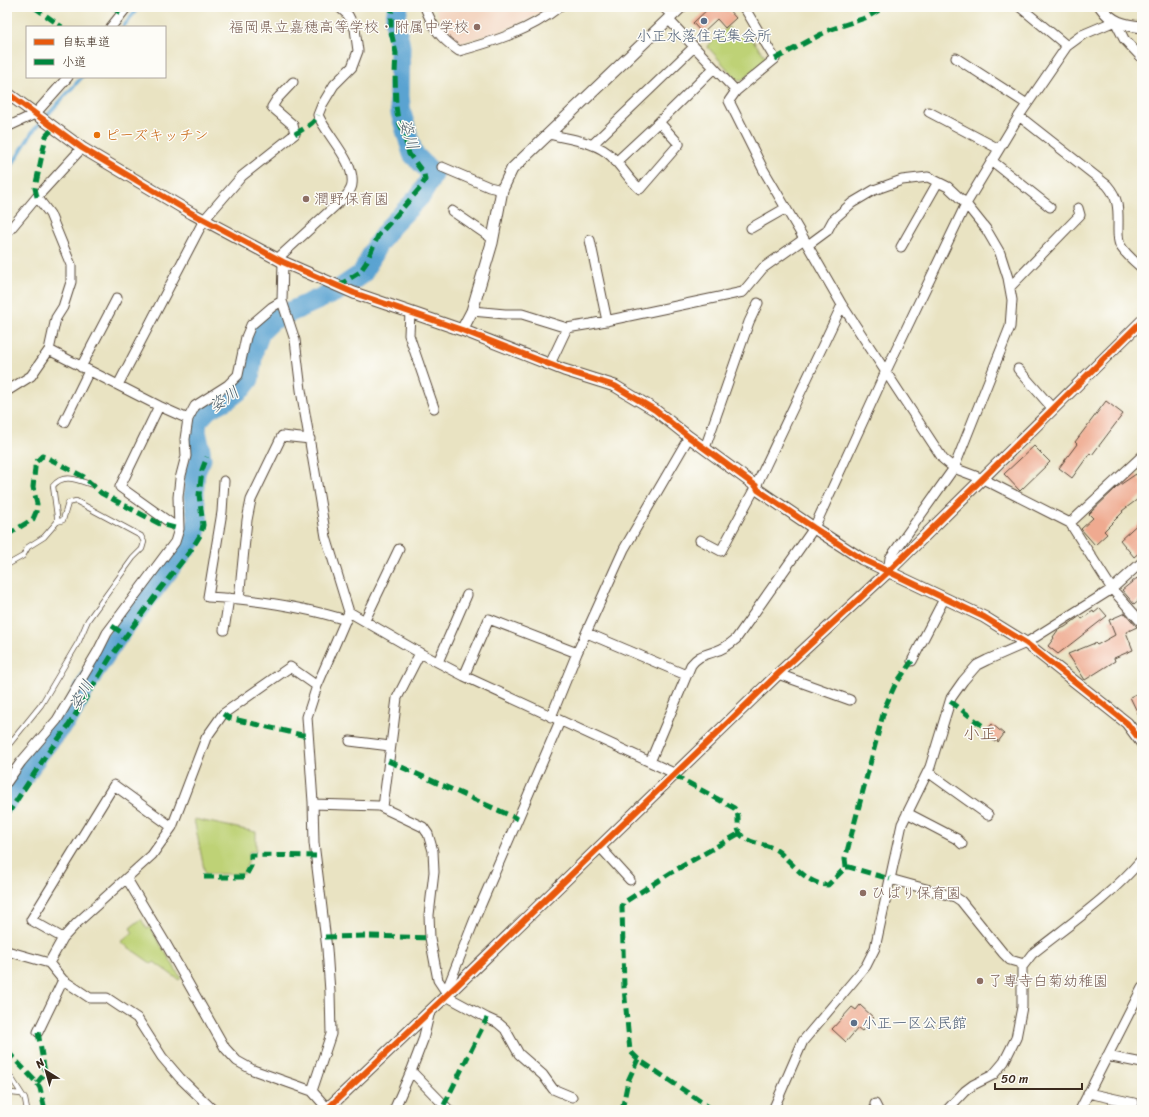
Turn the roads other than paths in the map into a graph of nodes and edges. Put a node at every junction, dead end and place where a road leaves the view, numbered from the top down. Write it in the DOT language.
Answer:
graph roads {
  1 [pos="127,7"];
  2 [pos="339,7"];
  3 [pos="425,7"];
  4 [pos="559,7"];
  5 [pos="664,7"];
  6 [pos="681,7"];
  7 [pos="742,7"];
  8 [pos="1020,7"];
  9 [pos="1101,7"];
  10 [pos="670,17"];
  11 [pos="1115,21"];
  12 [pos="111,26"];
  13 [pos="1142,27"];
  14 [pos="1067,46"];
  15 [pos="694,47"];
  16 [pos="956,58"];
  17 [pos="1142,58"];
  18 [pos="714,68"];
  19 [pos="67,78"];
  20 [pos="293,82"];
  21 [pos="736,91"];
  22 [pos="7,93"];
  23 [pos="1027,104"];
  24 [pos="929,112"];
  25 [pos="35,114"];
  26 [pos="1019,116"];
  27 [pos="659,122"];
  28 [pos="7,127"];
  29 [pos="548,134"];
  30 [pos="592,145"];
  31 [pos="82,148"];
  32 [pos="999,149"];
  33 [pos="992,161"];
  34 [pos="616,162"];
  35 [pos="442,167"];
  36 [pos="938,182"];
  37 [pos="502,190"];
  38 [pos="37,196"];
  39 [pos="966,204"];
  40 [pos="1050,207"];
  41 [pos="786,208"];
  42 [pos="1078,208"];
  43 [pos="452,212"];
  44 [pos="204,220"];
  45 [pos="751,228"];
  46 [pos="7,233"];
  47 [pos="493,239"];
  48 [pos="590,240"];
  49 [pos="806,242"];
  50 [pos="901,247"];
  51 [pos="280,260"];
  52 [pos="1142,268"];
  53 [pos="1010,287"];
  54 [pos="117,298"];
  55 [pos="282,301"];
  56 [pos="758,303"];
  57 [pos="842,304"];
  58 [pos="472,311"];
  59 [pos="410,312"];
  60 [pos="607,321"];
  61 [pos="1142,321"];
  62 [pos="567,328"];
  63 [pos="462,330"];
  64 [pos="49,350"];
  65 [pos="550,364"];
  66 [pos="85,369"];
  67 [pos="1018,369"];
  68 [pos="886,371"];
  69 [pos="118,385"];
  70 [pos="7,391"];
  71 [pos="159,406"];
  72 [pos="434,408"];
  73 [pos="1053,409"];
  74 [pos="188,419"];
  75 [pos="64,422"];
  76 [pos="689,437"];
  77 [pos="310,439"];
  78 [pos="705,448"];
  79 [pos="1142,456"];
  80 [pos="954,468"];
  81 [pos="983,478"];
  82 [pos="224,481"];
  83 [pos="93,485"];
  84 [pos="756,486"];
  85 [pos="56,522"];
  86 [pos="1070,523"];
  87 [pos="814,528"];
  88 [pos="179,529"];
  89 [pos="700,540"];
  90 [pos="399,549"];
  91 [pos="1142,562"];
  92 [pos="7,565"];
  93 [pos="888,572"];
  94 [pos="1112,589"];
  95 [pos="467,595"];
  96 [pos="234,598"];
  97 [pos="944,599"];
  98 [pos="348,616"];
  99 [pos="365,620"];
  100 [pos="1142,623"];
  101 [pos="224,630"];
  102 [pos="587,633"];
  103 [pos="1026,643"];
  104 [pos="420,653"];
  105 [pos="578,653"];
  106 [pos="912,661"];
  107 [pos="438,662"];
  108 [pos="778,674"];
  109 [pos="686,675"];
  110 [pos="464,676"];
  111 [pos="316,686"];
  112 [pos="850,700"];
  113 [pos="556,719"];
  114 [pos="350,741"];
  115 [pos="1142,743"];
  116 [pos="390,746"];
  117 [pos="7,747"];
  118 [pos="650,762"];
  119 [pos="928,772"];
  120 [pos="676,774"];
  121 [pos="7,782"];
  122 [pos="313,804"];
  123 [pos="383,807"];
  124 [pos="907,813"];
  125 [pos="988,815"];
  126 [pos="172,827"];
  127 [pos="962,844"];
  128 [pos="600,847"];
  129 [pos="1142,859"];
  130 [pos="127,879"];
  131 [pos="630,880"];
  132 [pos="890,880"];
  133 [pos="63,938"];
  134 [pos="7,951"];
  135 [pos="49,963"];
  136 [pos="1024,964"];
  137 [pos="63,980"];
  138 [pos="1142,988"];
  139 [pos="446,994"];
  140 [pos="430,1011"];
  141 [pos="38,1032"];
  142 [pos="1107,1056"];
  143 [pos="1142,1063"];
  144 [pos="7,1071"];
  145 [pos="411,1071"];
  146 [pos="7,1088"];
  147 [pos="312,1091"];
  148 [pos="1088,1093"];
  149 [pos="21,1094"];
  150 [pos="572,1097"];
  151 [pos="1134,1103"];
  152 [pos="327,1109"];
  153 [pos="27,1110"];
  154 [pos="214,1110"];
  155 [pos="394,1110"];
  156 [pos="449,1110"];
  157 [pos="773,1110"];
  158 [pos="947,1110"];
  159 [pos="1080,1110"];
  1 -- 12 [label="street"];
  2 -- 51 [label="street"];
  3 -- 4 [label="street"];
  5 -- 10 [label="street"];
  6 -- 10 [label="street"];
  7 -- 21 [label="street"];
  8 -- 14 [label="street"];
  9 -- 11 [label="street"];
  10 -- 15 [label="street"];
  10 -- 29 [label="street"];
  11 -- 13 [label="street"];
  11 -- 14 [label="street"];
  11 -- 17 [label="street"];
  14 -- 23 [label="street"];
  15 -- 18 [label="street"];
  15 -- 30 [label="street"];
  16 -- 23 [label="street"];
  18 -- 21 [label="street"];
  18 -- 27 [label="street"];
  19 -- 25 [label="street"];
  20 -- 44 [label="street"];
  21 -- 41 [label="street"];
  22 -- 25 [label="street"];
  23 -- 26 [label="street"];
  24 -- 32 [label="street"];
  25 -- 28 [label="street"];
  25 -- 31 [label="street"];
  26 -- 32 [label="street"];
  26 -- 52 [label="street"];
  27 -- 34 [label="street"];
  27 -- 34 [label="street"];
  29 -- 30 [label="street"];
  29 -- 37 [label="street"];
  30 -- 34 [label="street"];
  31 -- 38 [label="street"];
  31 -- 44 [label="street"];
  32 -- 33 [label="street"];
  33 -- 39 [label="street"];
  33 -- 40 [label="street"];
  35 -- 37 [label="street"];
  36 -- 39 [label="street"];
  36 -- 49 [label="street"];
  36 -- 50 [label="street"];
  37 -- 47 [label="street"];
  38 -- 46 [label="street"];
  38 -- 64 [label="street"];
  39 -- 53 [label="street"];
  39 -- 68 [label="street"];
  41 -- 45 [label="street"];
  41 -- 49 [label="street"];
  42 -- 53 [label="street"];
  43 -- 47 [label="street"];
  44 -- 51 [label="street"];
  44 -- 69 [label="street"];
  47 -- 58 [label="street"];
  48 -- 60 [label="street"];
  49 -- 57 [label="street"];
  49 -- 60 [label="street"];
  51 -- 55 [label="street"];
  51 -- 59 [label="street"];
  53 -- 80 [label="street"];
  54 -- 66 [label="street"];
  55 -- 74 [label="street"];
  55 -- 77 [label="street"];
  56 -- 78 [label="street"];
  57 -- 68 [label="street"];
  57 -- 84 [label="street"];
  58 -- 62 [label="street"];
  58 -- 63 [label="street"];
  59 -- 63 [label="street"];
  59 -- 72 [label="street"];
  60 -- 62 [label="street"];
  61 -- 73 [label="street"];
  62 -- 65 [label="street"];
  63 -- 65 [label="street"];
  64 -- 66 [label="street"];
  64 -- 70 [label="street"];
  65 -- 76 [label="street"];
  66 -- 69 [label="street"];
  66 -- 75 [label="street"];
  67 -- 73 [label="street"];
  68 -- 80 [label="street"];
  68 -- 87 [label="street"];
  69 -- 71 [label="street"];
  71 -- 74 [label="street"];
  71 -- 88 [label="street"];
  73 -- 81 [label="street"];
  74 -- 88 [label="street"];
  76 -- 78 [label="street"];
  76 -- 102 [label="street"];
  77 -- 96 [label="street"];
  77 -- 98 [label="street"];
  78 -- 84 [label="street"];
  79 -- 86 [label="street"];
  80 -- 81 [label="street"];
  80 -- 93 [label="street"];
  81 -- 86 [label="street"];
  81 -- 93 [label="street"];
  82 -- 96 [label="street"];
  83 -- 85 [label="lane"];
  84 -- 87 [label="street"];
  84 -- 89 [label="street"];
  85 -- 92 [label="lane"];
  85 -- 117 [label="lane"];
  86 -- 94 [label="street"];
  87 -- 93 [label="street"];
  87 -- 109 [label="street"];
  88 -- 121 [label="street"];
  90 -- 99 [label="street"];
  91 -- 94 [label="street"];
  93 -- 97 [label="street"];
  93 -- 108 [label="street"];
  94 -- 100 [label="street"];
  94 -- 103 [label="street"];
  95 -- 107 [label="street"];
  96 -- 98 [label="street"];
  96 -- 101 [label="street"];
  97 -- 103 [label="street"];
  97 -- 106 [label="street"];
  98 -- 99 [label="street"];
  98 -- 111 [label="street"];
  99 -- 104 [label="street"];
  102 -- 105 [label="street"];
  102 -- 109 [label="street"];
  103 -- 115 [label="street"];
  103 -- 119 [label="street"];
  104 -- 107 [label="street"];
  104 -- 116 [label="street"];
  105 -- 110 [label="street"];
  105 -- 113 [label="street"];
  107 -- 110 [label="street"];
  108 -- 112 [label="street"];
  108 -- 120 [label="street"];
  109 -- 118 [label="street"];
  110 -- 113 [label="street"];
  111 -- 122 [label="street"];
  111 -- 126 [label="street"];
  113 -- 118 [label="street"];
  113 -- 139 [label="street"];
  114 -- 116 [label="street"];
  116 -- 123 [label="street"];
  118 -- 120 [label="street"];
  119 -- 124 [label="street"];
  119 -- 125 [label="street"];
  120 -- 128 [label="street"];
  122 -- 123 [label="street"];
  122 -- 147 [label="street"];
  123 -- 139 [label="street"];
  124 -- 127 [label="street"];
  124 -- 132 [label="street"];
  126 -- 130 [label="street"];
  126 -- 133 [label="street"];
  128 -- 131 [label="street"];
  128 -- 139 [label="street"];
  129 -- 136 [label="street"];
  130 -- 133 [label="street"];
  130 -- 147 [label="street"];
  132 -- 136 [label="street"];
  132 -- 157 [label="street"];
  133 -- 135 [label="street"];
  134 -- 135 [label="street"];
  135 -- 137 [label="street"];
  136 -- 158 [label="street"];
  137 -- 141 [label="street"];
  137 -- 154 [label="street"];
  138 -- 142 [label="street"];
  139 -- 140 [label="street"];
  139 -- 150 [label="street"];
  140 -- 145 [label="street"];
  140 -- 152 [label="street"];
  142 -- 143 [label="street"];
  142 -- 148 [label="street"];
  144 -- 149 [label="lane"];
  145 -- 155 [label="street"];
  145 -- 156 [label="street"];
  146 -- 149 [label="lane"];
  147 -- 152 [label="street"];
  148 -- 151 [label="street"];
  148 -- 159 [label="street"];
  149 -- 153 [label="lane"];
}
